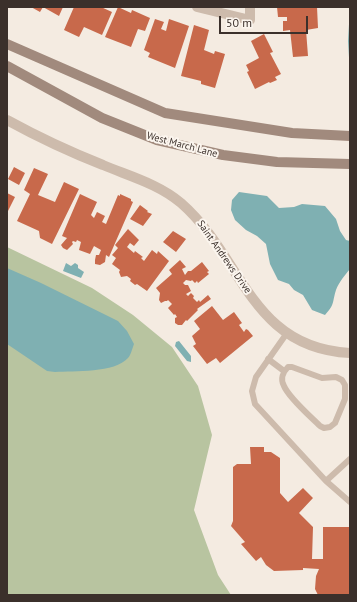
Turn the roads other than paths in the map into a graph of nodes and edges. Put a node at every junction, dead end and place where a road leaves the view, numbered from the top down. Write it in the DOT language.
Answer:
graph roads {
  1 [pos="197,7"];
  2 [pos="250,7"];
  3 [pos="7,44"];
  4 [pos="7,66"];
  5 [pos="7,120"];
  6 [pos="350,136"];
  7 [pos="350,164"];
  8 [pos="286,333"];
  9 [pos="350,353"];
  10 [pos="268,359"];
  11 [pos="284,371"];
  12 [pos="350,460"];
  13 [pos="326,481"];
  14 [pos="350,502"];
  1 -- 2 [label="street"];
  3 -- 6 [label="main road"];
  4 -- 7 [label="main road, West March Lane"];
  5 -- 8 [label="street, Saint Andrews Drive"];
  8 -- 9 [label="street, Saint Andrews Drive"];
  8 -- 10 [label="lane"];
  10 -- 11 [label="lane"];
  10 -- 13 [label="lane"];
  11 -- 11 [label="lane"];
  12 -- 13 [label="lane"];
  13 -- 14 [label="lane"];
}
